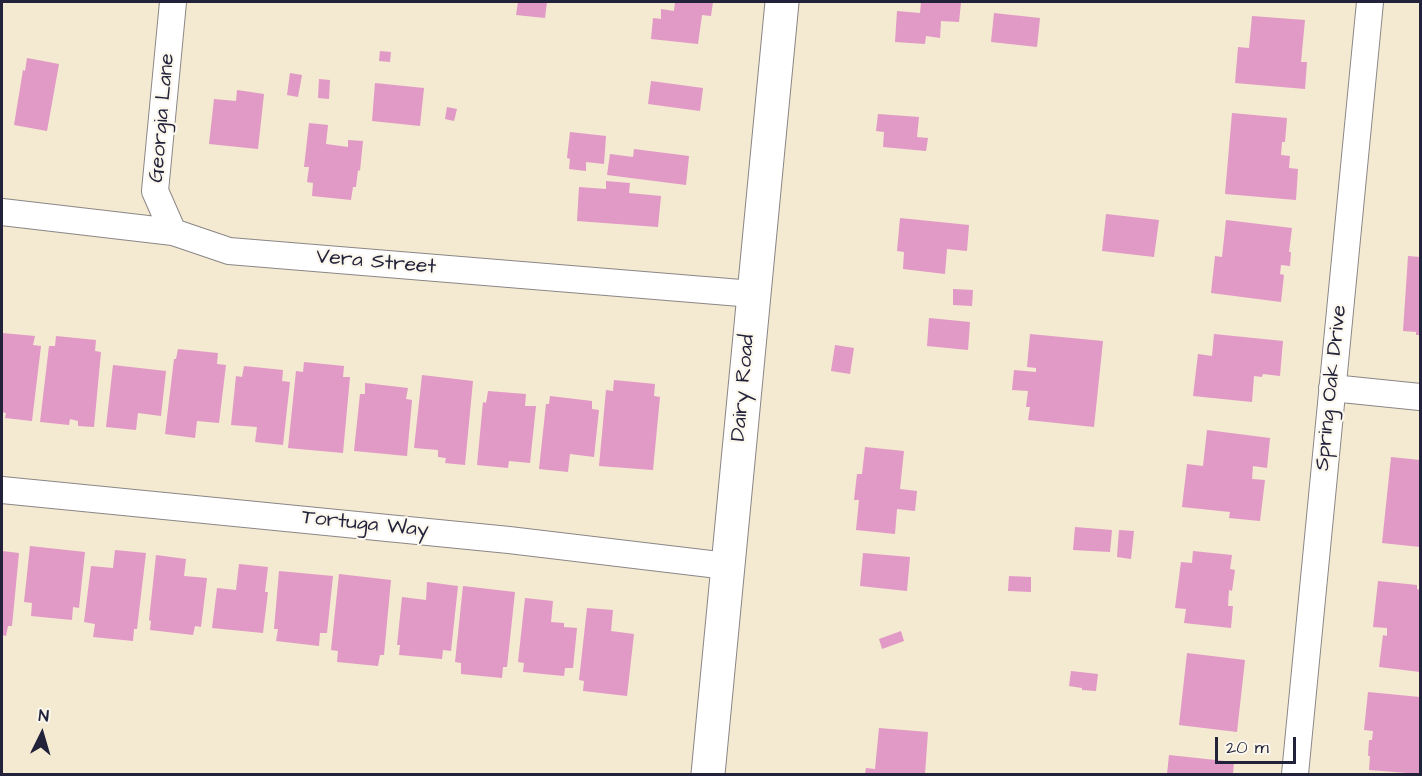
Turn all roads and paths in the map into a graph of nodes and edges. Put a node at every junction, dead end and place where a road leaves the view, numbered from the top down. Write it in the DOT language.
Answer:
graph roads {
  1 [pos="173,2"];
  2 [pos="782,2"];
  3 [pos="1370,2"];
  4 [pos="2,212"];
  5 [pos="173,232"];
  6 [pos="753,294"];
  7 [pos="1332,388"];
  8 [pos="1420,397"];
  9 [pos="2,490"];
  10 [pos="727,566"];
  11 [pos="708,774"];
  12 [pos="1295,774"];
  1 -- 5 [label="street, Georgia Lane"];
  2 -- 6 [label="street, Dairy Road"];
  3 -- 7 [label="street, Spring Oak Drive"];
  4 -- 5 [label="street, Vera Street"];
  5 -- 6 [label="street, Vera Street"];
  6 -- 10 [label="street, Dairy Road"];
  7 -- 8 [label="street"];
  7 -- 12 [label="street, Spring Oak Drive"];
  9 -- 10 [label="street, Tortuga Way"];
  10 -- 11 [label="street, Dairy Road"];
}
